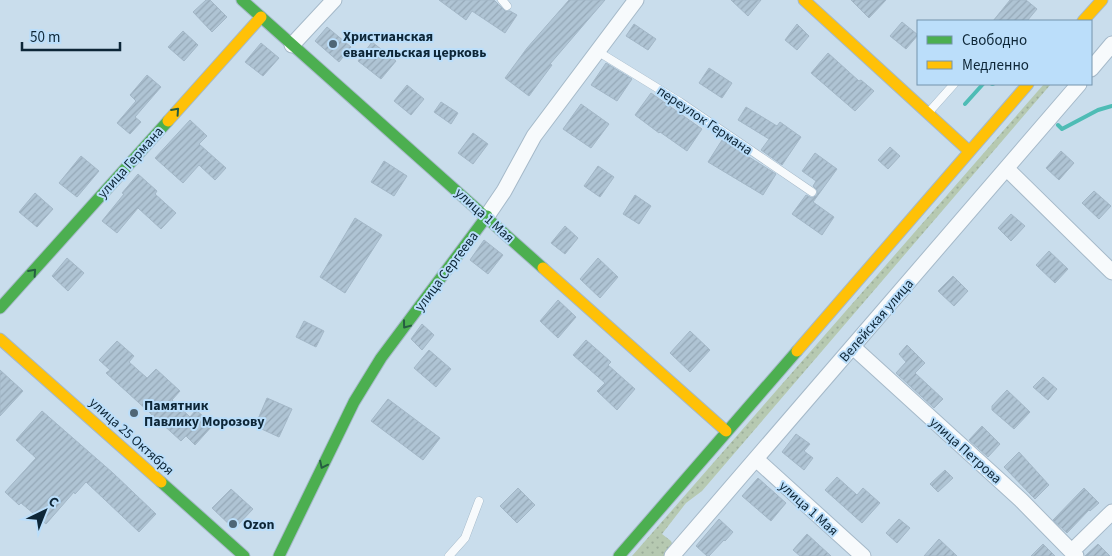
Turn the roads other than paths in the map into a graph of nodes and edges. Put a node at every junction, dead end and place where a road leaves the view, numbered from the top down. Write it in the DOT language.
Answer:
graph roads {
  1 [pos="242,0"];
  2 [pos="334,0"];
  3 [pos="636,0"];
  4 [pos="804,0"];
  5 [pos="1102,0"];
  6 [pos="261,17"];
  7 [pos="1084,20"];
  8 [pos="292,44"];
  9 [pos="1112,44"];
  10 [pos="597,51"];
  11 [pos="1092,69"];
  12 [pos="953,85"];
  13 [pos="1027,85"];
  14 [pos="1078,85"];
  15 [pos="928,113"];
  16 [pos="969,151"];
  17 [pos="1007,169"];
  18 [pos="812,192"];
  19 [pos="487,216"];
  20 [pos="1112,272"];
  21 [pos="0,308"];
  22 [pos="0,339"];
  23 [pos="853,347"];
  24 [pos="726,431"];
  25 [pos="756,459"];
  26 [pos="480,501"];
  27 [pos="1112,512"];
  28 [pos="1075,555"];
  29 [pos="244,556"];
  30 [pos="279,556"];
  31 [pos="449,556"];
  32 [pos="619,556"];
  33 [pos="672,556"];
  34 [pos="863,556"];
  1 -- 6 [label="main road, улица 1 Мая"];
  2 -- 8 [label="street"];
  3 -- 10 [label="street, улица Сергеева"];
  4 -- 15 [label="main road"];
  5 -- 7 [label="main road"];
  6 -- 8 [label="main road, улица 1 Мая"];
  21 -- 6 [label="main road, улица Германа, one-way"];
  8 -- 19 [label="main road, улица 1 Мая"];
  9 -- 11 [label="street"];
  10 -- 18 [label="lane, переулок Германа"];
  10 -- 19 [label="street, улица Сергеева"];
  12 -- 15 [label="lane"];
  13 -- 16 [label="main road"];
  14 -- 17 [label="street, Велейская улица"];
  15 -- 16 [label="main road"];
  16 -- 24 [label="main road"];
  17 -- 20 [label="street"];
  17 -- 23 [label="street, Велейская улица"];
  19 -- 24 [label="main road, улица 1 Мая"];
  19 -- 30 [label="main road, улица Сергеева, one-way"];
  22 -- 29 [label="main road, улица 25 Октября"];
  23 -- 25 [label="street, Велейская улица"];
  23 -- 28 [label="street, улица Петрова"];
  24 -- 32 [label="main road"];
  25 -- 33 [label="street, Велейская улица"];
  25 -- 34 [label="street, улица 1 Мая"];
  26 -- 31 [label="lane"];
  27 -- 28 [label="street"];
}
